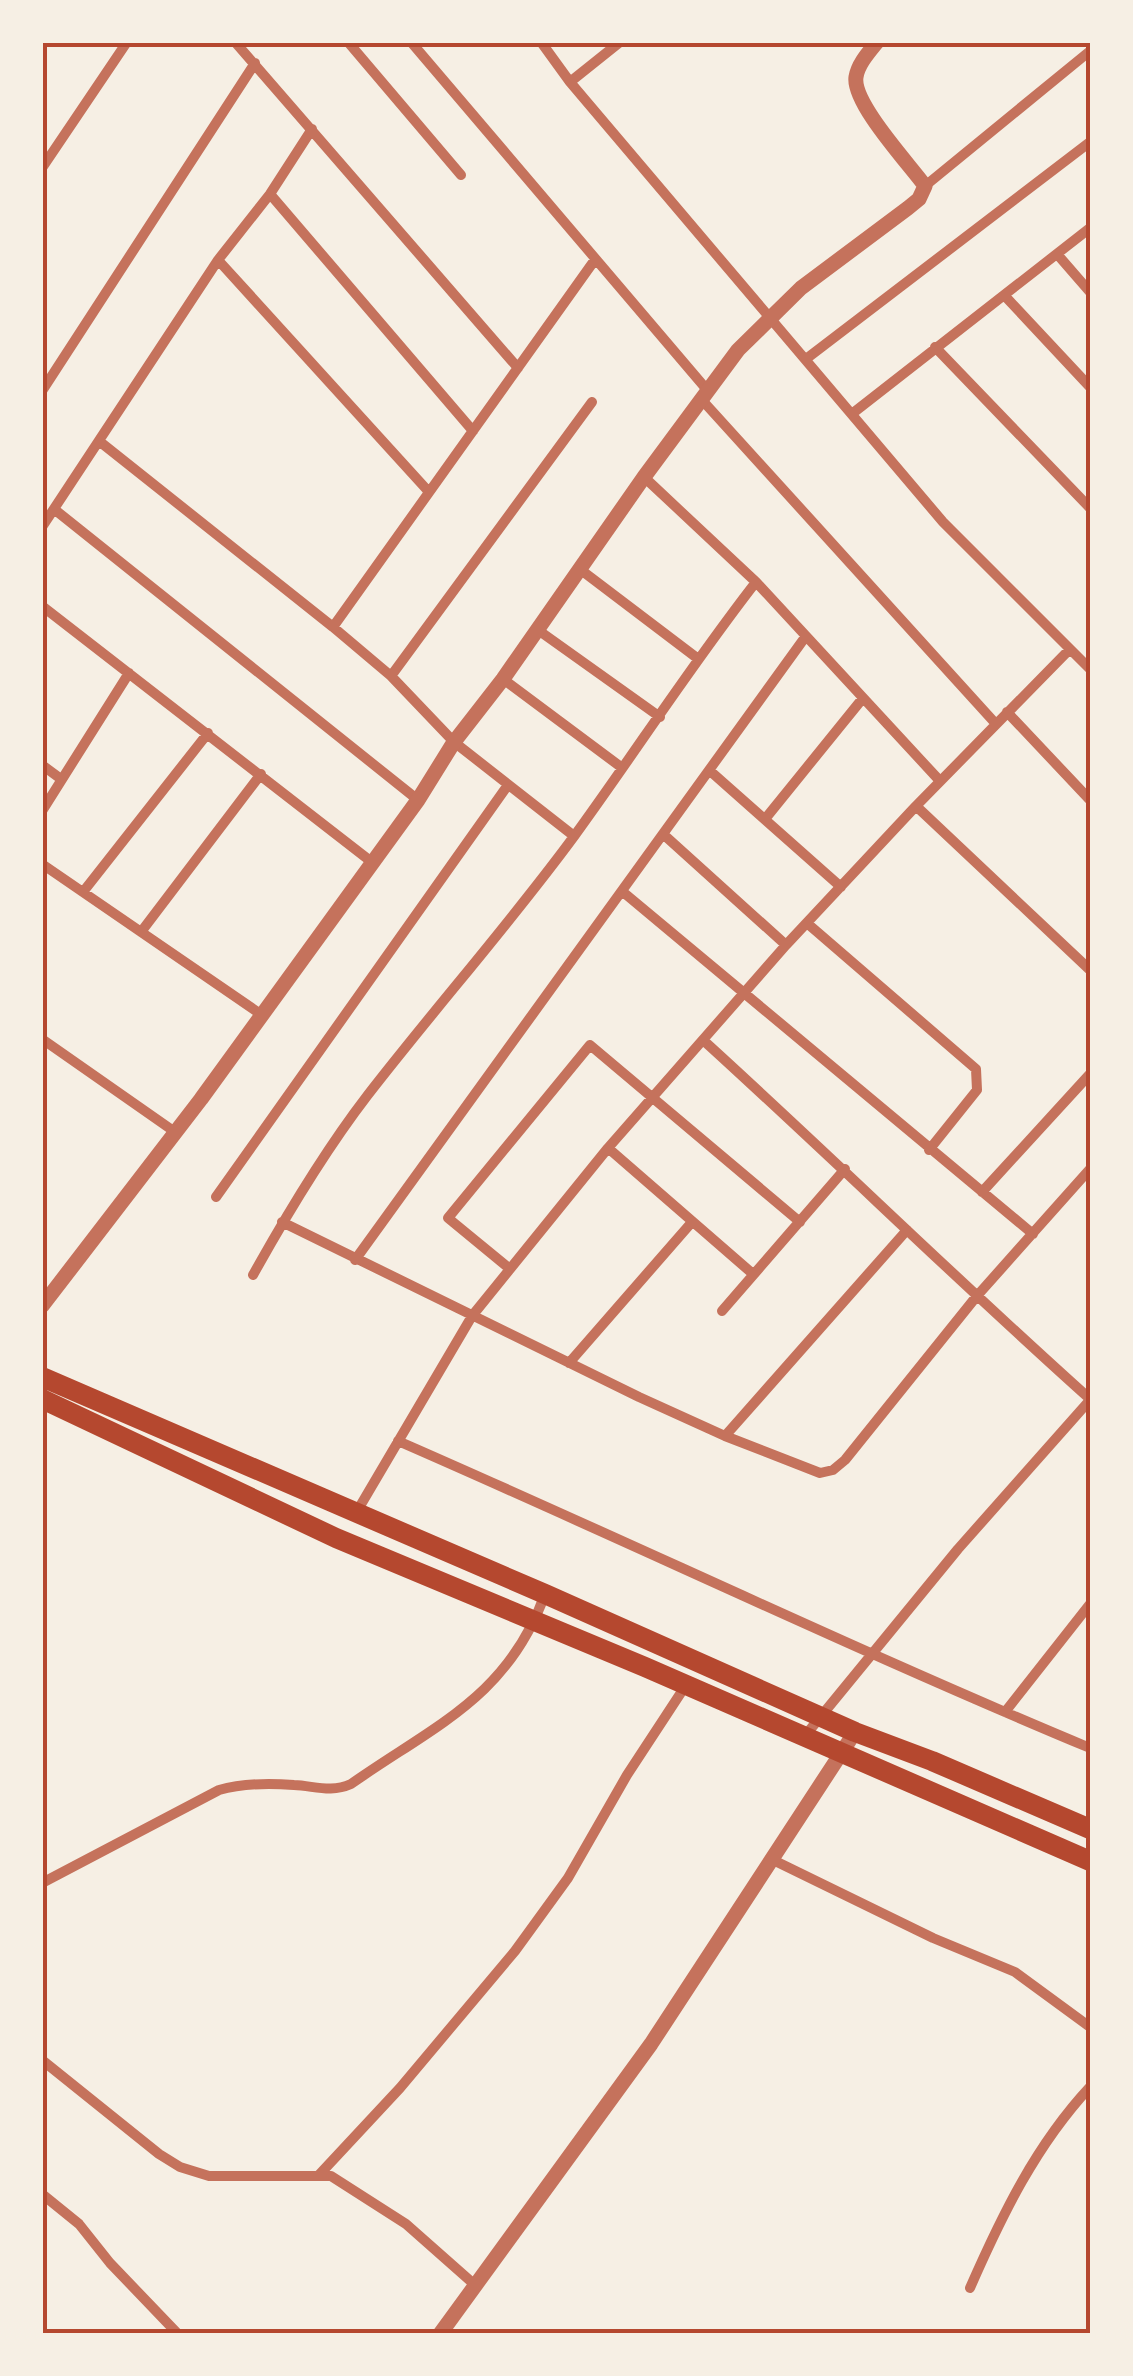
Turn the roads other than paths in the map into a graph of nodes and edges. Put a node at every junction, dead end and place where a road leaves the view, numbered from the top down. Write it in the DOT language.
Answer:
graph roads {
  1 [pos="127,42"];
  2 [pos="236,42"];
  3 [pos="348,42"];
  4 [pos="411,42"];
  5 [pos="542,42"];
  6 [pos="620,42"];
  7 [pos="877,42"];
  8 [pos="1090,51"];
  9 [pos="255,63"];
  10 [pos="570,82"];
  11 [pos="312,129"];
  12 [pos="1090,142"];
  13 [pos="42,168"];
  14 [pos="462,175"];
  15 [pos="926,186"];
  16 [pos="270,194"];
  17 [pos="1090,228"];
  18 [pos="1057,254"];
  19 [pos="218,260"];
  20 [pos="594,261"];
  21 [pos="1090,292"];
  22 [pos="1004,294"];
  23 [pos="769,317"];
  24 [pos="935,347"];
  25 [pos="806,359"];
  26 [pos="518,368"];
  27 [pos="1090,387"];
  28 [pos="42,391"];
  29 [pos="705,396"];
  30 [pos="592,402"];
  31 [pos="853,413"];
  32 [pos="473,431"];
  33 [pos="99,441"];
  34 [pos="644,477"];
  35 [pos="429,492"];
  36 [pos="1090,508"];
  37 [pos="54,509"];
  38 [pos="42,527"];
  39 [pos="581,570"];
  40 [pos="756,582"];
  41 [pos="42,606"];
  42 [pos="332,627"];
  43 [pos="538,630"];
  44 [pos="806,636"];
  45 [pos="1068,650"];
  46 [pos="697,658"];
  47 [pos="1090,670"];
  48 [pos="129,673"];
  49 [pos="392,676"];
  50 [pos="504,679"];
  51 [pos="862,698"];
  52 [pos="1008,712"];
  53 [pos="660,717"];
  54 [pos="996,724"];
  55 [pos="208,733"];
  56 [pos="454,742"];
  57 [pos="42,766"];
  58 [pos="621,768"];
  59 [pos="709,770"];
  60 [pos="261,774"];
  61 [pos="60,780"];
  62 [pos="940,781"];
  63 [pos="508,785"];
  64 [pos="418,800"];
  65 [pos="1090,800"];
  66 [pos="916,806"];
  67 [pos="42,811"];
  68 [pos="765,820"];
  69 [pos="663,834"];
  70 [pos="574,836"];
  71 [pos="373,862"];
  72 [pos="42,864"];
  73 [pos="841,888"];
  74 [pos="83,892"];
  75 [pos="623,892"];
  76 [pos="808,924"];
  77 [pos="141,932"];
  78 [pos="786,945"];
  79 [pos="1090,970"];
  80 [pos="744,995"];
  81 [pos="262,1014"];
  82 [pos="42,1039"];
  83 [pos="703,1040"];
  84 [pos="1090,1074"];
  85 [pos="653,1097"];
  86 [pos="175,1132"];
  87 [pos="608,1148"];
  88 [pos="929,1150"];
  89 [pos="845,1169"];
  90 [pos="1090,1169"];
  91 [pos="982,1192"];
  92 [pos="216,1197"];
  93 [pos="282,1222"];
  94 [pos="692,1222"];
  95 [pos="800,1222"];
  96 [pos="906,1230"];
  97 [pos="1033,1234"];
  98 [pos="355,1260"];
  99 [pos="510,1269"];
  100 [pos="754,1274"];
  101 [pos="253,1275"];
  102 [pos="976,1297"];
  103 [pos="42,1306"];
  104 [pos="722,1311"];
  105 [pos="472,1316"];
  106 [pos="569,1363"];
  107 [pos="42,1377"];
  108 [pos="42,1399"];
  109 [pos="1090,1399"];
  110 [pos="725,1436"];
  111 [pos="398,1441"];
  112 [pos="356,1514"];
  113 [pos="545,1594"];
  114 [pos="1090,1604"];
  115 [pos="535,1622"];
  116 [pos="870,1655"];
  117 [pos="686,1685"];
  118 [pos="1005,1712"];
  119 [pos="820,1716"];
  120 [pos="855,1732"];
  121 [pos="804,1737"];
  122 [pos="1090,1748"];
  123 [pos="841,1752"];
  124 [pos="1090,1829"];
  125 [pos="771,1859"];
  126 [pos="1090,1861"];
  127 [pos="42,1882"];
  128 [pos="1090,2027"];
  129 [pos="42,2060"];
  130 [pos="1090,2087"];
  131 [pos="318,2176"];
  132 [pos="42,2194"];
  133 [pos="475,2285"];
  134 [pos="970,2288"];
  135 [pos="178,2334"];
  136 [pos="440,2334"];
  1 -- 13 [label="street"];
  2 -- 9 [label="street"];
  3 -- 14 [label="street"];
  4 -- 20 [label="street"];
  5 -- 10 [label="street"];
  6 -- 10 [label="street"];
  7 -- 15 [label="street"];
  8 -- 15 [label="street"];
  9 -- 11 [label="street"];
  9 -- 28 [label="street"];
  10 -- 23 [label="street"];
  11 -- 16 [label="street"];
  11 -- 26 [label="street"];
  12 -- 25 [label="street"];
  15 -- 23 [label="street"];
  16 -- 19 [label="street"];
  16 -- 32 [label="street"];
  17 -- 18 [label="street"];
  18 -- 21 [label="street"];
  18 -- 22 [label="street"];
  19 -- 33 [label="street"];
  19 -- 35 [label="street"];
  20 -- 26 [label="street"];
  20 -- 29 [label="street"];
  22 -- 24 [label="street"];
  22 -- 27 [label="street"];
  23 -- 25 [label="street"];
  23 -- 29 [label="street"];
  24 -- 31 [label="street"];
  24 -- 36 [label="street"];
  25 -- 31 [label="street"];
  26 -- 32 [label="street"];
  29 -- 34 [label="street"];
  29 -- 54 [label="street"];
  30 -- 49 [label="street"];
  31 -- 45 [label="street"];
  32 -- 35 [label="street"];
  33 -- 37 [label="street"];
  33 -- 42 [label="street"];
  34 -- 39 [label="street"];
  34 -- 40 [label="street"];
  35 -- 42 [label="street"];
  37 -- 38 [label="street"];
  37 -- 64 [label="street"];
  39 -- 43 [label="street"];
  39 -- 46 [label="street"];
  40 -- 44 [label="street"];
  40 -- 46 [label="street"];
  41 -- 48 [label="street"];
  42 -- 49 [label="street"];
  43 -- 50 [label="street"];
  43 -- 53 [label="street"];
  44 -- 51 [label="street"];
  44 -- 59 [label="street"];
  45 -- 47 [label="street"];
  45 -- 52 [label="street"];
  46 -- 53 [label="street"];
  48 -- 55 [label="street"];
  48 -- 61 [label="street"];
  49 -- 56 [label="street"];
  50 -- 56 [label="street"];
  50 -- 58 [label="street"];
  51 -- 62 [label="street"];
  51 -- 68 [label="street"];
  52 -- 54 [label="street"];
  52 -- 65 [label="street"];
  53 -- 58 [label="street"];
  54 -- 62 [label="street"];
  55 -- 60 [label="street"];
  55 -- 74 [label="street"];
  56 -- 63 [label="street"];
  56 -- 64 [label="street"];
  57 -- 61 [label="street"];
  58 -- 70 [label="street"];
  59 -- 68 [label="street"];
  59 -- 69 [label="street"];
  60 -- 71 [label="street"];
  60 -- 77 [label="street"];
  61 -- 67 [label="street"];
  62 -- 66 [label="street"];
  63 -- 70 [label="street"];
  63 -- 92 [label="street"];
  64 -- 71 [label="street"];
  66 -- 73 [label="street"];
  66 -- 79 [label="street"];
  68 -- 73 [label="street"];
  69 -- 75 [label="street"];
  69 -- 78 [label="street"];
  70 -- 93 [label="street"];
  71 -- 81 [label="street"];
  72 -- 74 [label="street"];
  73 -- 76 [label="street"];
  74 -- 77 [label="street"];
  75 -- 80 [label="street"];
  75 -- 98 [label="street"];
  76 -- 78 [label="street"];
  76 -- 88 [label="street"];
  77 -- 81 [label="street"];
  78 -- 80 [label="street"];
  80 -- 83 [label="street"];
  80 -- 88 [label="street"];
  81 -- 86 [label="street"];
  82 -- 86 [label="street"];
  83 -- 85 [label="street"];
  83 -- 89 [label="street"];
  84 -- 91 [label="street"];
  85 -- 87 [label="street"];
  85 -- 95 [label="street"];
  85 -- 99 [label="street"];
  86 -- 103 [label="street"];
  87 -- 94 [label="street"];
  87 -- 99 [label="street"];
  88 -- 91 [label="street"];
  89 -- 95 [label="street"];
  89 -- 96 [label="street"];
  90 -- 97 [label="street"];
  91 -- 97 [label="street"];
  93 -- 98 [label="street"];
  93 -- 101 [label="street"];
  94 -- 100 [label="street"];
  94 -- 106 [label="street"];
  95 -- 100 [label="street"];
  96 -- 102 [label="street"];
  96 -- 110 [label="street"];
  97 -- 102 [label="street"];
  98 -- 105 [label="street"];
  99 -- 105 [label="street"];
  100 -- 104 [label="street"];
  102 -- 109 [label="street"];
  102 -- 110 [label="street"];
  105 -- 106 [label="street"];
  105 -- 111 [label="street"];
  106 -- 110 [label="street"];
  107 -- 112 [label="highway"];
  108 -- 115 [label="highway"];
  109 -- 116 [label="street"];
  111 -- 112 [label="street"];
  111 -- 116 [label="street"];
  112 -- 113 [label="highway"];
  113 -- 115 [label="street"];
  113 -- 119 [label="highway"];
  114 -- 118 [label="street"];
  115 -- 117 [label="highway"];
  115 -- 127 [label="street"];
  116 -- 118 [label="street"];
  116 -- 119 [label="street"];
  117 -- 121 [label="highway"];
  117 -- 131 [label="street"];
  118 -- 122 [label="street"];
  119 -- 120 [label="highway"];
  119 -- 121 [label="street"];
  120 -- 123 [label="street"];
  120 -- 124 [label="highway"];
  121 -- 123 [label="highway"];
  123 -- 125 [label="street"];
  123 -- 126 [label="highway"];
  125 -- 128 [label="street"];
  125 -- 133 [label="street"];
  129 -- 131 [label="street"];
  130 -- 134 [label="street"];
  131 -- 133 [label="street"];
  132 -- 135 [label="street"];
  133 -- 136 [label="street"];
}
